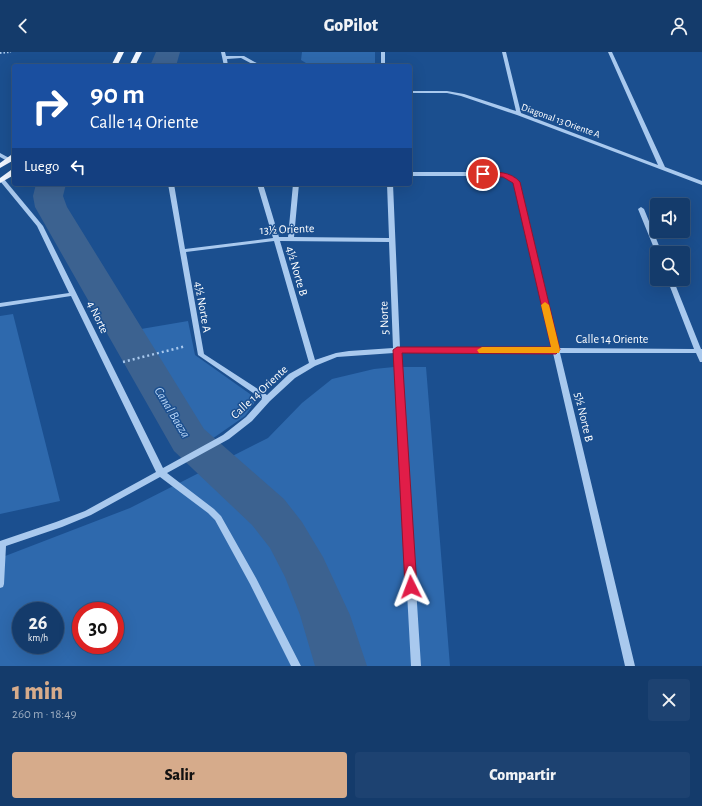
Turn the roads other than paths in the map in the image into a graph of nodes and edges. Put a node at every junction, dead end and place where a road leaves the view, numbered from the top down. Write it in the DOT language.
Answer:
graph roads {
  1 [pos="121,52"];
  2 [pos="139,52"];
  3 [pos="223,52"];
  4 [pos="383,52"];
  5 [pos="504,52"];
  6 [pos="610,52"];
  7 [pos="224,58"];
  8 [pos="115,64"];
  9 [pos="133,64"];
  10 [pos="226,64"];
  11 [pos="256,64"];
  12 [pos="383,64"];
  13 [pos="412,92"];
  14 [pos="519,114"];
  15 [pos="0,155"];
  16 [pos="11,158"];
  17 [pos="0,166"];
  18 [pos="662,167"];
  19 [pos="12,173"];
  20 [pos="412,174"];
  21 [pos="1,180"];
  22 [pos="702,183"];
  23 [pos="171,186"];
  24 [pos="261,186"];
  25 [pos="296,186"];
  26 [pos="390,186"];
  27 [pos="641,209"];
  28 [pos="291,238"];
  29 [pos="276,239"];
  30 [pos="393,240"];
  31 [pos="656,246"];
  32 [pos="182,251"];
  33 [pos="673,286"];
  34 [pos="74,294"];
  35 [pos="0,306"];
  36 [pos="397,350"];
  37 [pos="556,350"];
  38 [pos="700,351"];
  39 [pos="702,360"];
  40 [pos="312,364"];
  41 [pos="267,399"];
  42 [pos="161,473"];
  43 [pos="1,545"];
  44 [pos="0,584"];
  45 [pos="296,666"];
  46 [pos="416,666"];
  47 [pos="630,666"];
  1 -- 8 [label="main road"];
  2 -- 9 [label="main road"];
  3 -- 7 [label="street"];
  4 -- 12 [label="street"];
  5 -- 14 [label="street"];
  6 -- 18 [label="street"];
  7 -- 10 [label="street"];
  7 -- 11 [label="street"];
  13 -- 14 [label="street, Diagonal 13 Oriente A"];
  14 -- 18 [label="street, Diagonal 13 Oriente A"];
  15 -- 16 [label="street"];
  16 -- 17 [label="main road"];
  18 -- 22 [label="street, Diagonal 13 Oriente A"];
  19 -- 21 [label="main road"];
  20 -- 37 [label="street, 5½ Norte B"];
  21 -- 34 [label="street, 4 Norte"];
  23 -- 32 [label="street, 4½ Norte A"];
  24 -- 29 [label="street, 4½ Norte B"];
  25 -- 28 [label="street"];
  26 -- 30 [label="street, 5 Norte"];
  27 -- 31 [label="street"];
  28 -- 29 [label="street, 13½ Oriente"];
  28 -- 30 [label="street, 13½ Oriente"];
  29 -- 32 [label="street, 13½ Oriente"];
  29 -- 40 [label="street, 4½ Norte B"];
  30 -- 36 [label="street, 5 Norte"];
  32 -- 41 [label="street, 4½ Norte A"];
  33 -- 38 [label="street"];
  34 -- 35 [label="street"];
  34 -- 42 [label="street, 4 Norte"];
  36 -- 37 [label="street, Calle 14 Oriente"];
  36 -- 40 [label="street, Calle 14 Oriente"];
  36 -- 46 [label="street, 5 Norte"];
  37 -- 38 [label="street, Calle 14 Oriente"];
  37 -- 47 [label="street, 5½ Norte B"];
  38 -- 39 [label="street"];
  40 -- 41 [label="street, Calle 14 Oriente"];
  41 -- 42 [label="street, Calle 14 Oriente"];
  42 -- 43 [label="street, Calle 14 Oriente"];
  42 -- 45 [label="street"];
  43 -- 44 [label="street"];
}
